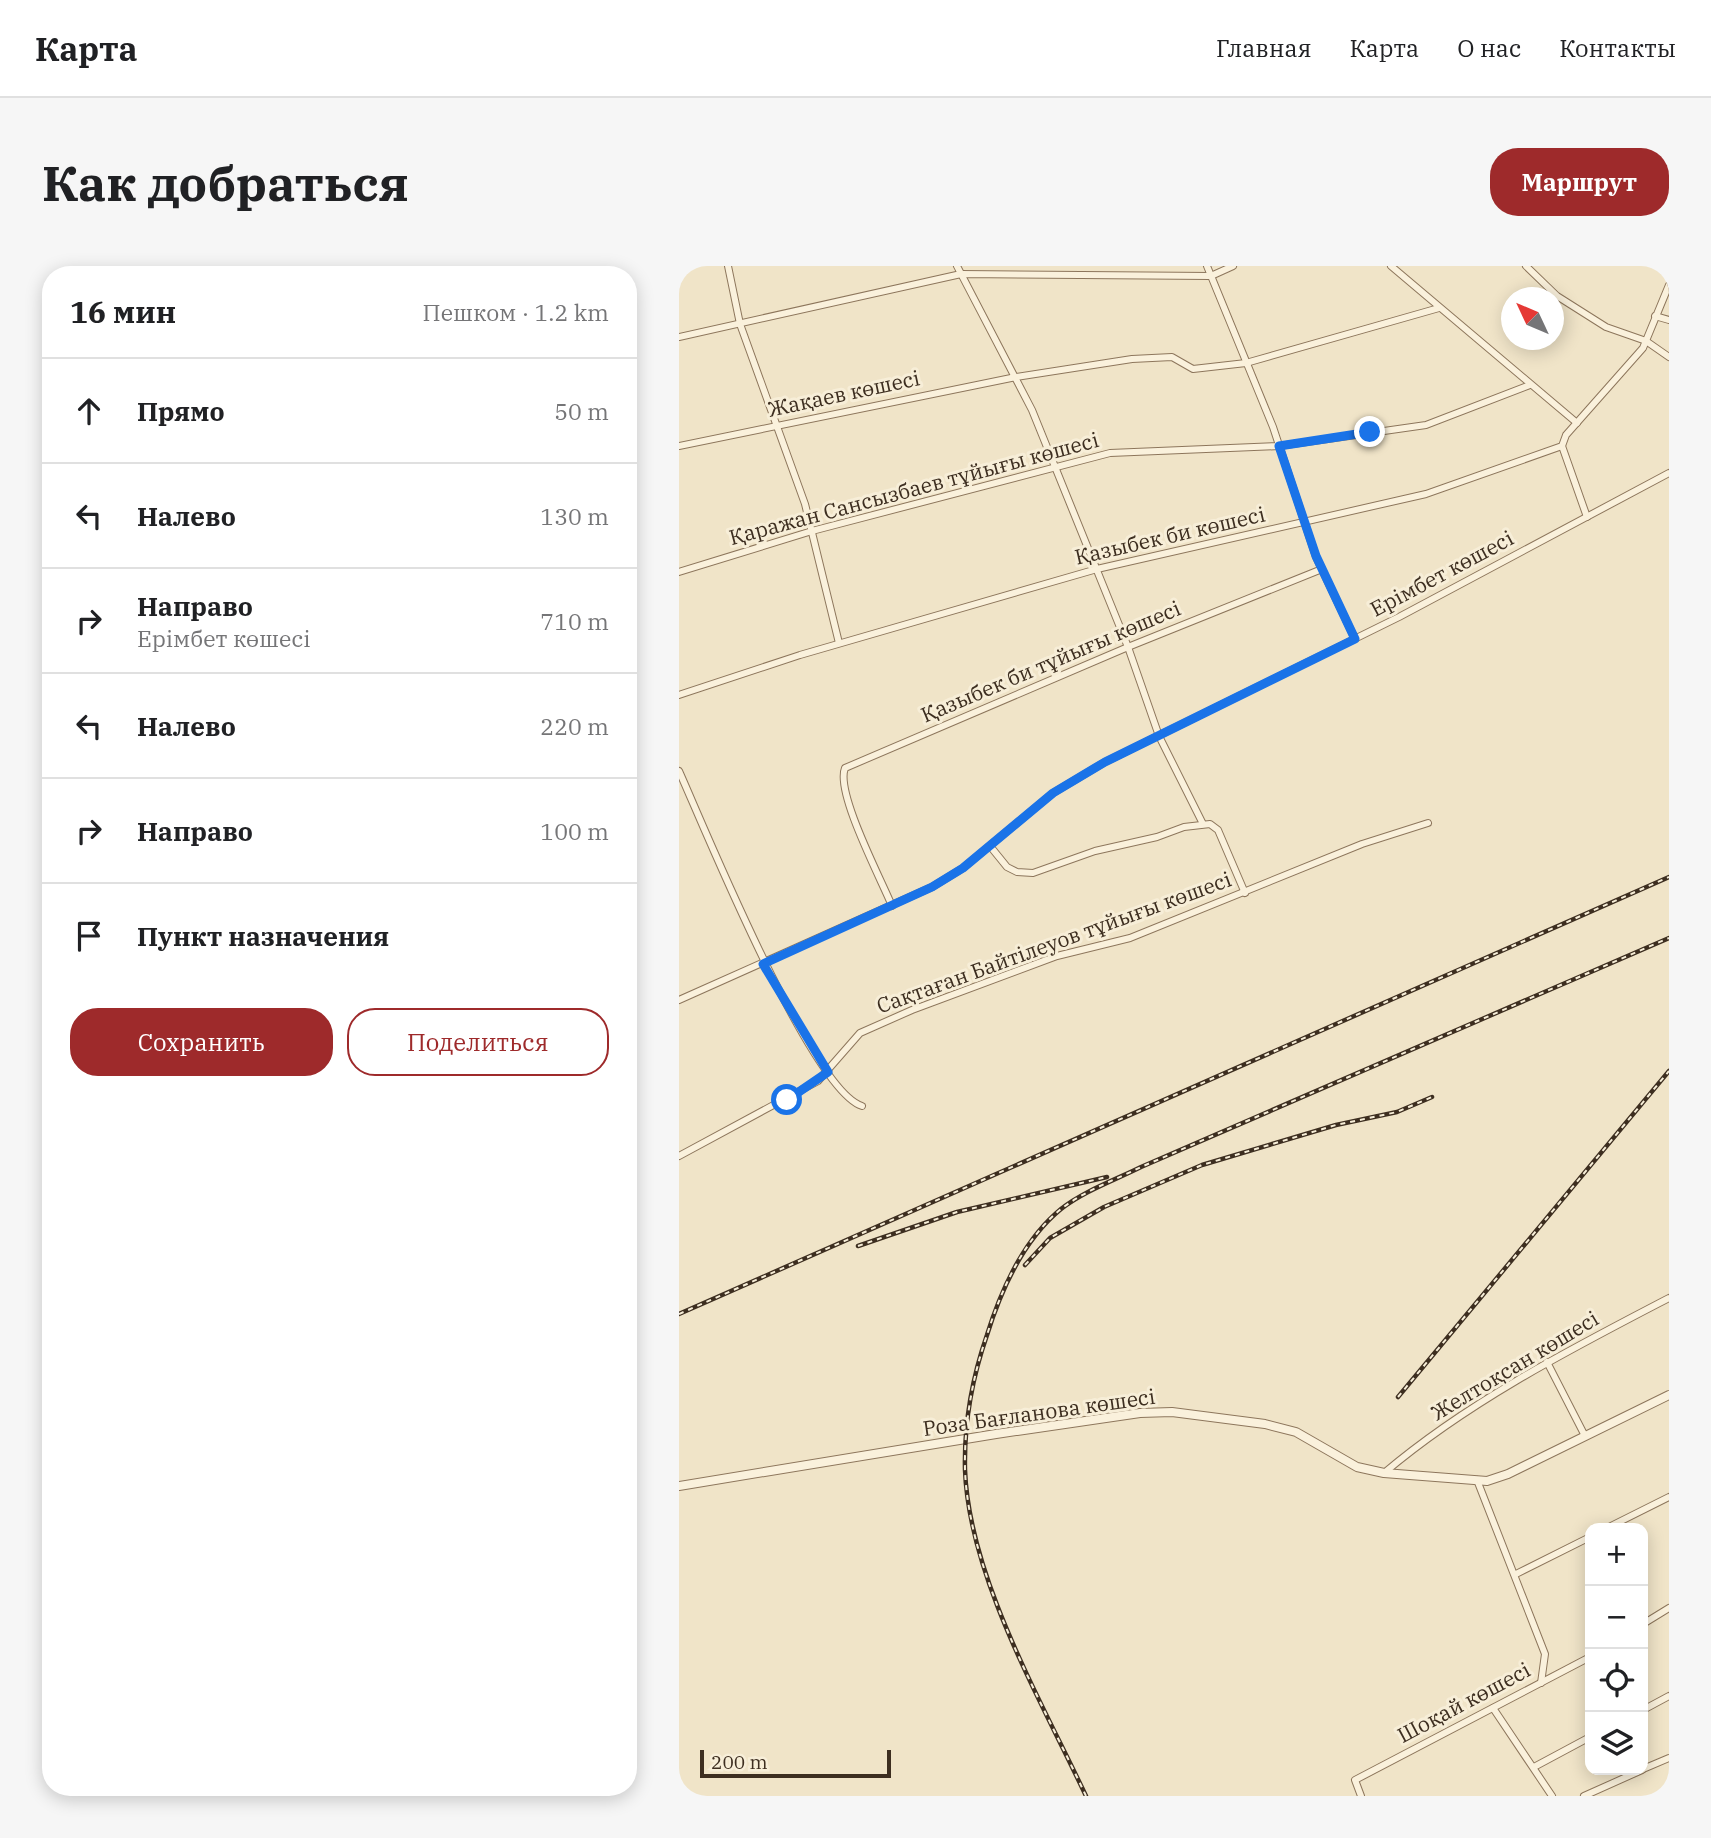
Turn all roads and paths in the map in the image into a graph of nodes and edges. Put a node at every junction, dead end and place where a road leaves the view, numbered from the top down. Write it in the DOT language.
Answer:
graph roads {
  1 [pos="727,266"];
  2 [pos="957,266"];
  3 [pos="1207,266"];
  4 [pos="1233,266"];
  5 [pos="1391,266"];
  6 [pos="1526,266"];
  7 [pos="961,274"];
  8 [pos="1211,276"];
  9 [pos="1669,285"];
  10 [pos="1439,308"];
  11 [pos="1655,316"];
  12 [pos="1669,320"];
  13 [pos="740,324"];
  14 [pos="679,337"];
  15 [pos="1646,341"];
  16 [pos="1669,357"];
  17 [pos="1246,363"];
  18 [pos="1016,377"];
  19 [pos="1530,385"];
  20 [pos="1577,423"];
  21 [pos="777,426"];
  22 [pos="679,446"];
  23 [pos="1279,446"];
  24 [pos="1562,446"];
  25 [pos="1054,470"];
  26 [pos="1669,473"];
  27 [pos="1587,517"];
  28 [pos="1304,523"];
  29 [pos="812,531"];
  30 [pos="1097,569"];
  31 [pos="1322,569"];
  32 [pos="679,572"];
  33 [pos="1355,639"];
  34 [pos="839,643"];
  35 [pos="1128,647"];
  36 [pos="679,695"];
  37 [pos="1159,736"];
  38 [pos="679,771"];
  39 [pos="1428,823"];
  40 [pos="1203,824"];
  41 [pos="990,846"];
  42 [pos="1245,893"];
  43 [pos="892,906"];
  44 [pos="763,964"];
  45 [pos="679,1000"];
  46 [pos="828,1072"];
  47 [pos="862,1106"];
  48 [pos="679,1156"];
  49 [pos="1669,1298"];
  50 [pos="1547,1362"];
  51 [pos="1669,1395"];
  52 [pos="1585,1436"];
  53 [pos="1384,1473"];
  54 [pos="1477,1480"];
  55 [pos="679,1486"];
  56 [pos="1669,1497"];
  57 [pos="1617,1523"];
  58 [pos="1585,1540"];
  59 [pos="1516,1574"];
  60 [pos="1669,1608"];
  61 [pos="1648,1621"];
  62 [pos="1585,1660"];
  63 [pos="1541,1683"];
  64 [pos="1669,1696"];
  65 [pos="1648,1707"];
  66 [pos="1493,1708"];
  67 [pos="1585,1740"];
  68 [pos="1669,1758"];
  69 [pos="1534,1767"];
  70 [pos="1648,1767"];
  71 [pos="1631,1775"];
  72 [pos="1361,1796"];
  73 [pos="1552,1796"];
  74 [pos="1584,1796"];
  1 -- 13 [label="street"];
  2 -- 7 [label="street"];
  3 -- 8 [label="street"];
  4 -- 8 [label="street"];
  5 -- 10 [label="street"];
  6 -- 15 [label="street"];
  7 -- 8 [label="street"];
  7 -- 13 [label="street"];
  7 -- 18 [label="street"];
  8 -- 17 [label="street"];
  9 -- 11 [label="street"];
  10 -- 17 [label="street, Жақаев көшесі"];
  10 -- 19 [label="street"];
  11 -- 12 [label="street"];
  11 -- 15 [label="street"];
  13 -- 14 [label="street"];
  13 -- 21 [label="street"];
  15 -- 16 [label="street"];
  15 -- 20 [label="street"];
  17 -- 18 [label="street, Жақаев көшесі"];
  17 -- 23 [label="street"];
  18 -- 21 [label="street, Жақаев көшесі"];
  18 -- 25 [label="street"];
  19 -- 20 [label="street"];
  19 -- 23 [label="street, Қаражан Сансызбаев тұйығы көшесі"];
  20 -- 24 [label="street"];
  21 -- 22 [label="street, Жақаев көшесі"];
  21 -- 29 [label="street"];
  23 -- 25 [label="street, Қаражан Сансызбаев тұйығы көшесі"];
  23 -- 28 [label="street"];
  24 -- 27 [label="street"];
  24 -- 28 [label="street, Қазыбек би көшесі"];
  25 -- 29 [label="street, Қаражан Сансызбаев тұйығы көшесі"];
  25 -- 30 [label="street"];
  26 -- 27 [label="street, Ерімбет көшесі"];
  27 -- 33 [label="street, Ерімбет көшесі"];
  28 -- 30 [label="street, Қазыбек би көшесі"];
  28 -- 31 [label="street"];
  29 -- 32 [label="street, Қаражан Сансызбаев тұйығы көшесі"];
  29 -- 34 [label="street"];
  30 -- 34 [label="street, Қазыбек би көшесі"];
  30 -- 35 [label="street"];
  31 -- 33 [label="street"];
  31 -- 35 [label="street, Қазыбек би тұйығы көшесі"];
  33 -- 37 [label="street, Ерімбет көшесі"];
  34 -- 36 [label="street, Қазыбек би көшесі"];
  35 -- 37 [label="street"];
  35 -- 43 [label="street, Қазыбек би тұйығы көшесі"];
  37 -- 40 [label="street"];
  37 -- 41 [label="street, Ерімбет көшесі"];
  38 -- 44 [label="street"];
  39 -- 42 [label="street, Сақтаған Байтілеуов тұйығы көшесі"];
  40 -- 41 [label="street"];
  40 -- 42 [label="street"];
  41 -- 43 [label="street, Ерімбет көшесі"];
  42 -- 46 [label="street, Сақтаған Байтілеуов тұйығы көшесі"];
  43 -- 44 [label="street, Ерімбет көшесі"];
  44 -- 45 [label="street, Ерімбет көшесі"];
  44 -- 46 [label="street"];
  46 -- 47 [label="street"];
  46 -- 48 [label="street, Сақтаған Байтілеуов тұйығы көшесі"];
  49 -- 50 [label="street, Желтоқсан көшесі"];
  50 -- 52 [label="street"];
  50 -- 53 [label="street, Желтоқсан көшесі"];
  51 -- 52 [label="street, Роза Бағланова көшесі"];
  52 -- 54 [label="street, Роза Бағланова көшесі"];
  53 -- 54 [label="street, Роза Бағланова көшесі"];
  53 -- 55 [label="street, Роза Бағланова көшесі"];
  54 -- 59 [label="street"];
  56 -- 57 [label="street"];
  58 -- 59 [label="street"];
  59 -- 63 [label="street"];
  60 -- 61 [label="street"];
  62 -- 63 [label="street, Шоқай көшесі"];
  63 -- 66 [label="street, Шоқай көшесі"];
  64 -- 65 [label="street"];
  66 -- 69 [label="street"];
  66 -- 72 [label="street, Шоқай көшесі"];
  67 -- 69 [label="street"];
  68 -- 70 [label="street"];
  69 -- 73 [label="street"];
  71 -- 74 [label="street"];
}
